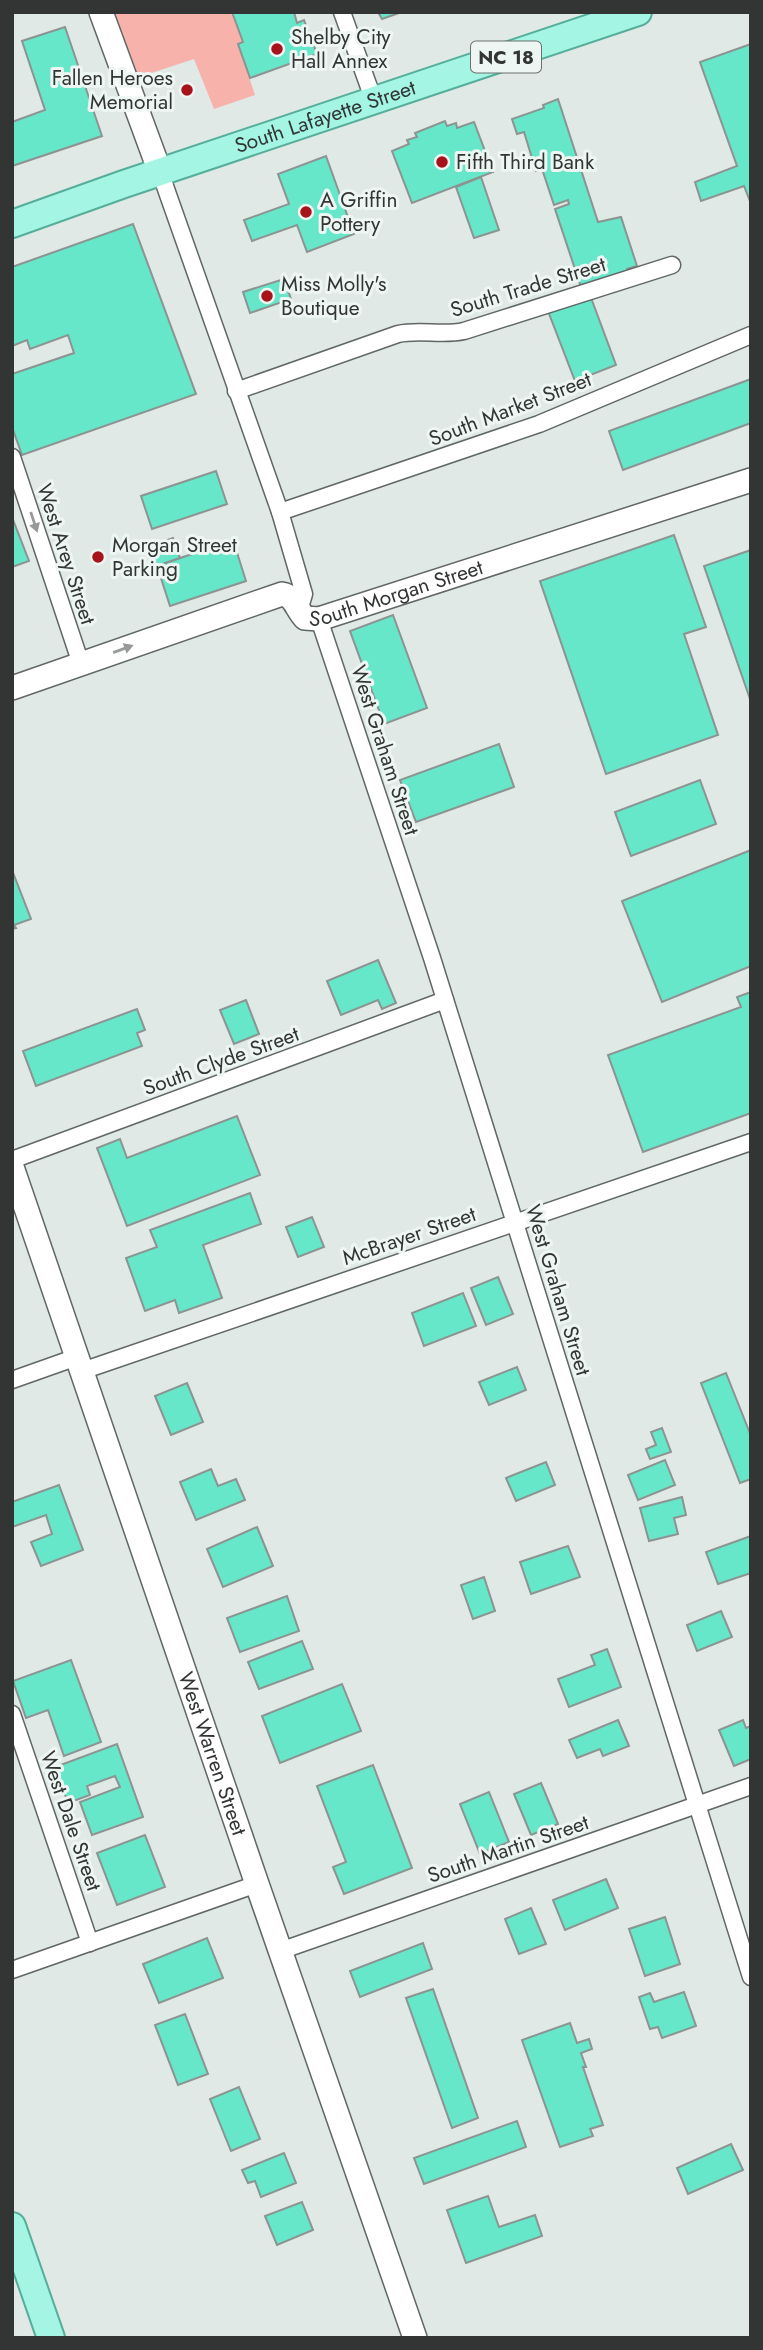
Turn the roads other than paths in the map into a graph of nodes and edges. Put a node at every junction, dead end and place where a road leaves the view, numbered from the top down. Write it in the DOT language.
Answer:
graph roads {
  1 [pos="102,12"];
  2 [pos="342,12"];
  3 [pos="638,12"];
  4 [pos="374,100"];
  5 [pos="160,172"];
  6 [pos="12,223"];
  7 [pos="672,265"];
  8 [pos="751,335"];
  9 [pos="236,391"];
  10 [pos="12,457"];
  11 [pos="751,480"];
  12 [pos="280,512"];
  13 [pos="309,615"];
  14 [pos="81,664"];
  15 [pos="12,688"];
  16 [pos="445,1000"];
  17 [pos="751,1142"];
  18 [pos="12,1160"];
  19 [pos="12,1167"];
  20 [pos="515,1223"];
  21 [pos="79,1364"];
  22 [pos="12,1380"];
  23 [pos="12,1714"];
  24 [pos="751,1786"];
  25 [pos="697,1805"];
  26 [pos="257,1884"];
  27 [pos="90,1942"];
  28 [pos="280,1951"];
  29 [pos="12,1970"];
  30 [pos="751,1977"];
  31 [pos="12,2226"];
  32 [pos="51,2338"];
  33 [pos="415,2338"];
  1 -- 5 [label="main road"];
  2 -- 4 [label="street"];
  3 -- 4 [label="main road, South Lafayette Street / NC 18"];
  4 -- 5 [label="main road, South Lafayette Street / NC 18"];
  5 -- 6 [label="main road, South Lafayette Street / NC 18"];
  5 -- 9 [label="street, West Graham Street"];
  7 -- 9 [label="street, South Trade Street"];
  8 -- 12 [label="street, South Market Street"];
  9 -- 12 [label="street, West Graham Street"];
  10 -- 14 [label="street, West Arey Street, one-way"];
  11 -- 13 [label="main road, South Morgan Street"];
  12 -- 13 [label="street, West Graham Street"];
  14 -- 13 [label="main road, South Morgan Street, one-way"];
  13 -- 16 [label="street, West Graham Street"];
  14 -- 15 [label="main road, South Morgan Street"];
  16 -- 18 [label="street, South Clyde Street"];
  16 -- 20 [label="street, West Graham Street"];
  17 -- 20 [label="street, McBrayer Street"];
  19 -- 21 [label="main road, West Warren Street"];
  20 -- 21 [label="street, McBrayer Street"];
  20 -- 25 [label="street, West Graham Street"];
  21 -- 22 [label="street, McBrayer Street"];
  21 -- 26 [label="main road, West Warren Street"];
  23 -- 27 [label="street, West Dale Street"];
  24 -- 25 [label="street, South Martin Street"];
  25 -- 28 [label="street, South Martin Street"];
  25 -- 30 [label="street, West Graham Street"];
  26 -- 27 [label="street"];
  26 -- 28 [label="main road, West Warren Street"];
  27 -- 29 [label="street"];
  28 -- 33 [label="main road, West Warren Street"];
  31 -- 32 [label="main road"];
}
